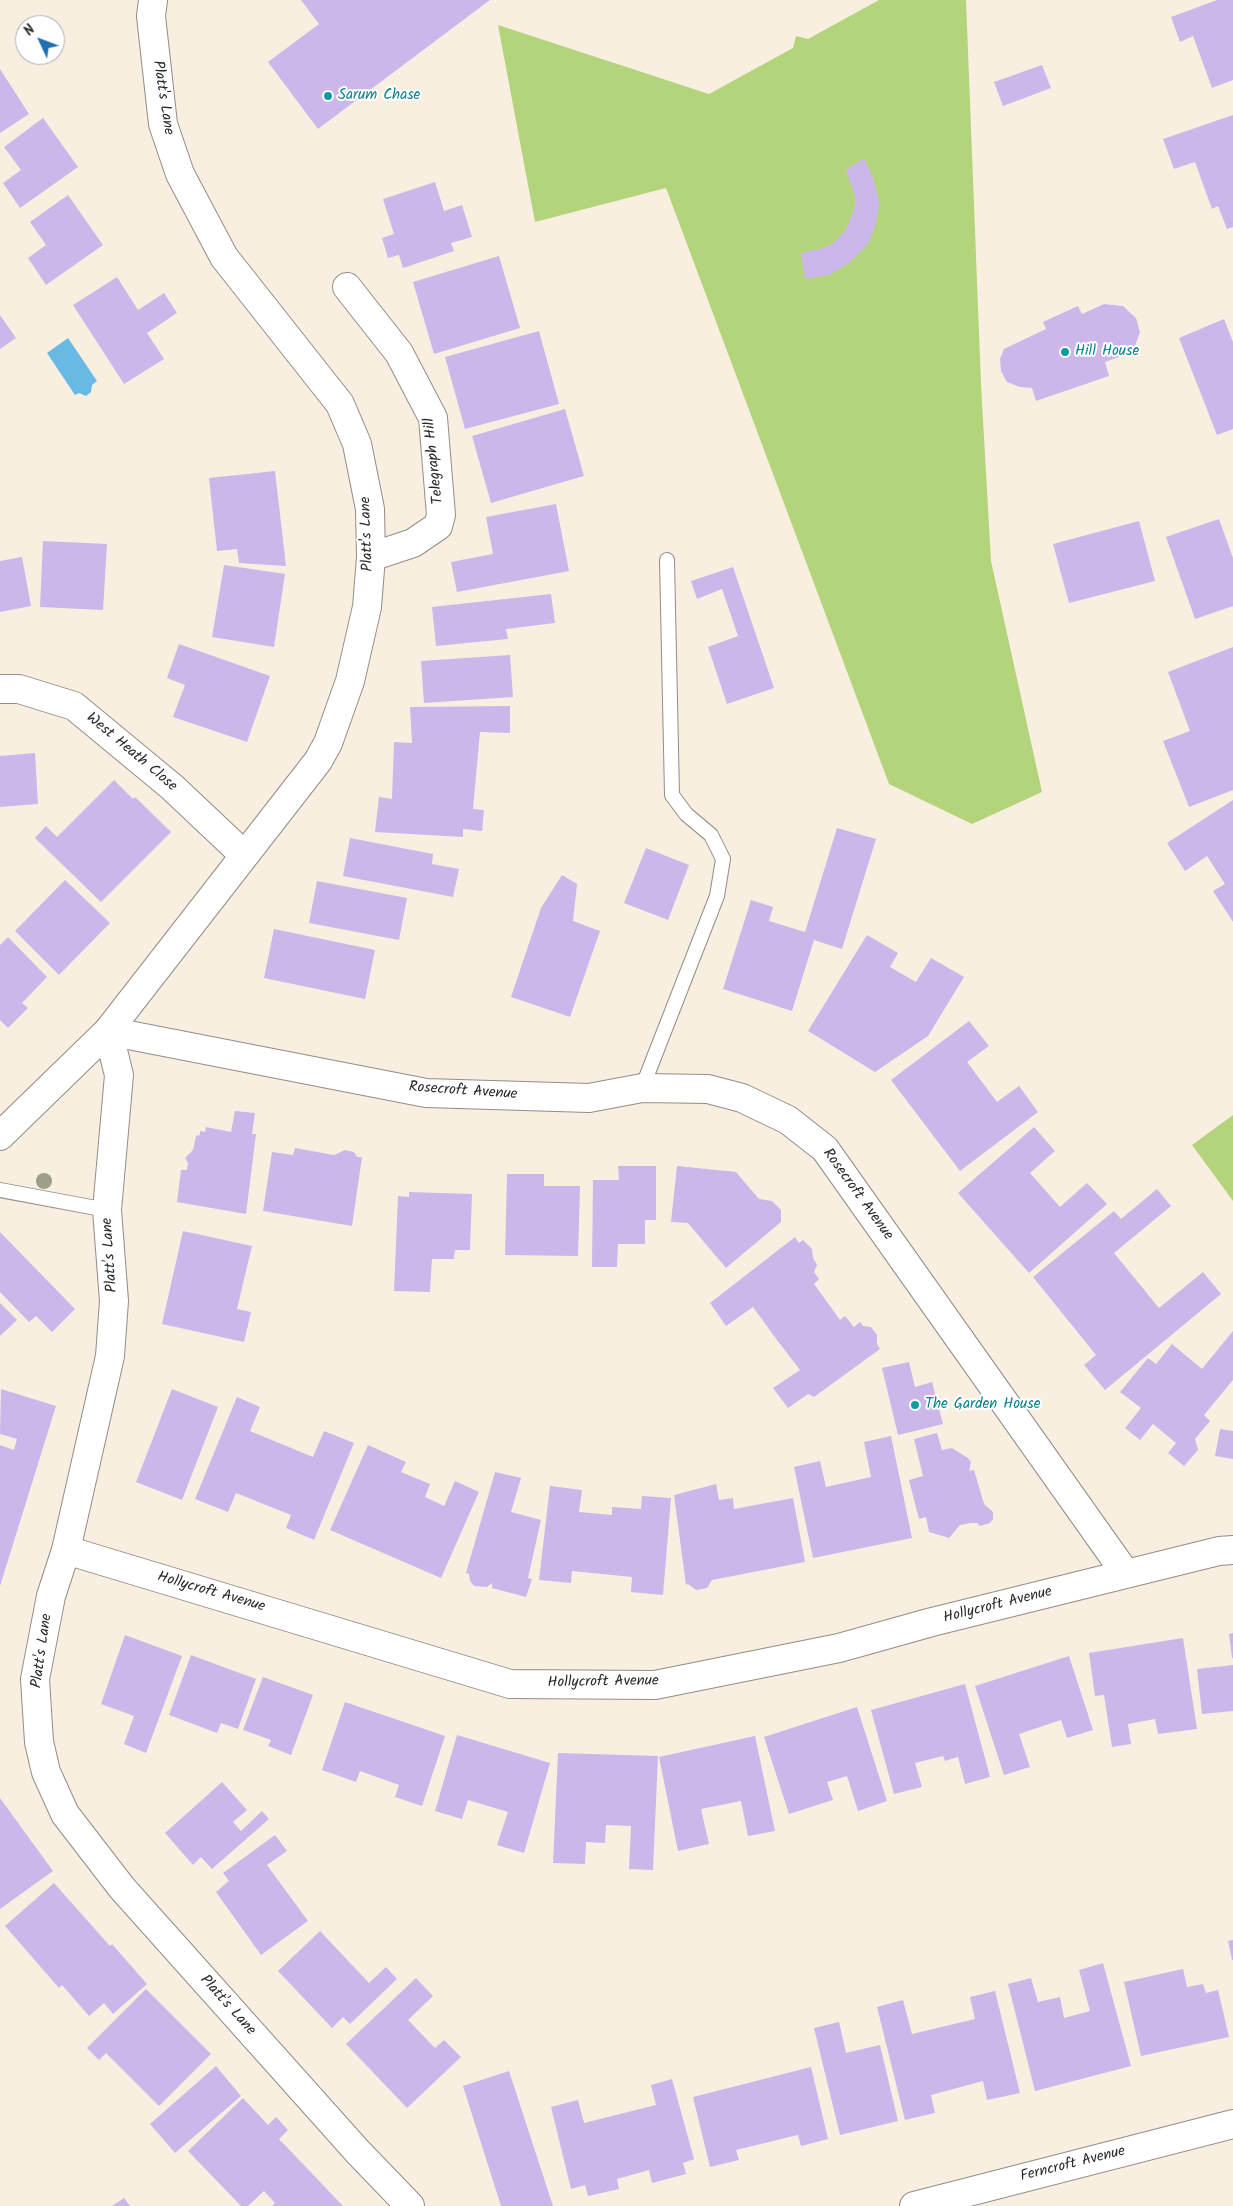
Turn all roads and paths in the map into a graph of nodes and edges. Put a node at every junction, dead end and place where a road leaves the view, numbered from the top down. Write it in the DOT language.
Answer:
graph roads {
  1 [pos="149,5"];
  2 [pos="347,287"];
  3 [pos="371,556"];
  4 [pos="667,560"];
  5 [pos="0,689"];
  6 [pos="243,854"];
  7 [pos="108,1032"];
  8 [pos="642,1088"];
  9 [pos="0,1136"];
  10 [pos="0,1190"];
  11 [pos="107,1210"];
  12 [pos="66,1550"];
  13 [pos="1233,1550"];
  14 [pos="1126,1574"];
  15 [pos="1233,2124"];
  16 [pos="410,2206"];
  17 [pos="914,2206"];
  1 -- 3 [label="street, Platt's Lane"];
  2 -- 3 [label="street, Telegraph Hill"];
  3 -- 6 [label="street, Platt's Lane"];
  4 -- 8 [label="lane"];
  5 -- 6 [label="street, West Heath Close"];
  6 -- 7 [label="street, Platt's Lane"];
  7 -- 8 [label="street, Rosecroft Avenue"];
  7 -- 9 [label="street, Platt's Lane"];
  7 -- 11 [label="street, Platt's Lane"];
  8 -- 14 [label="street, Rosecroft Avenue"];
  10 -- 11 [label="lane"];
  11 -- 12 [label="street, Platt's Lane"];
  12 -- 14 [label="street, Hollycroft Avenue"];
  12 -- 16 [label="street, Platt's Lane"];
  13 -- 14 [label="street, Hollycroft Avenue"];
  15 -- 17 [label="street, Ferncroft Avenue"];
}
